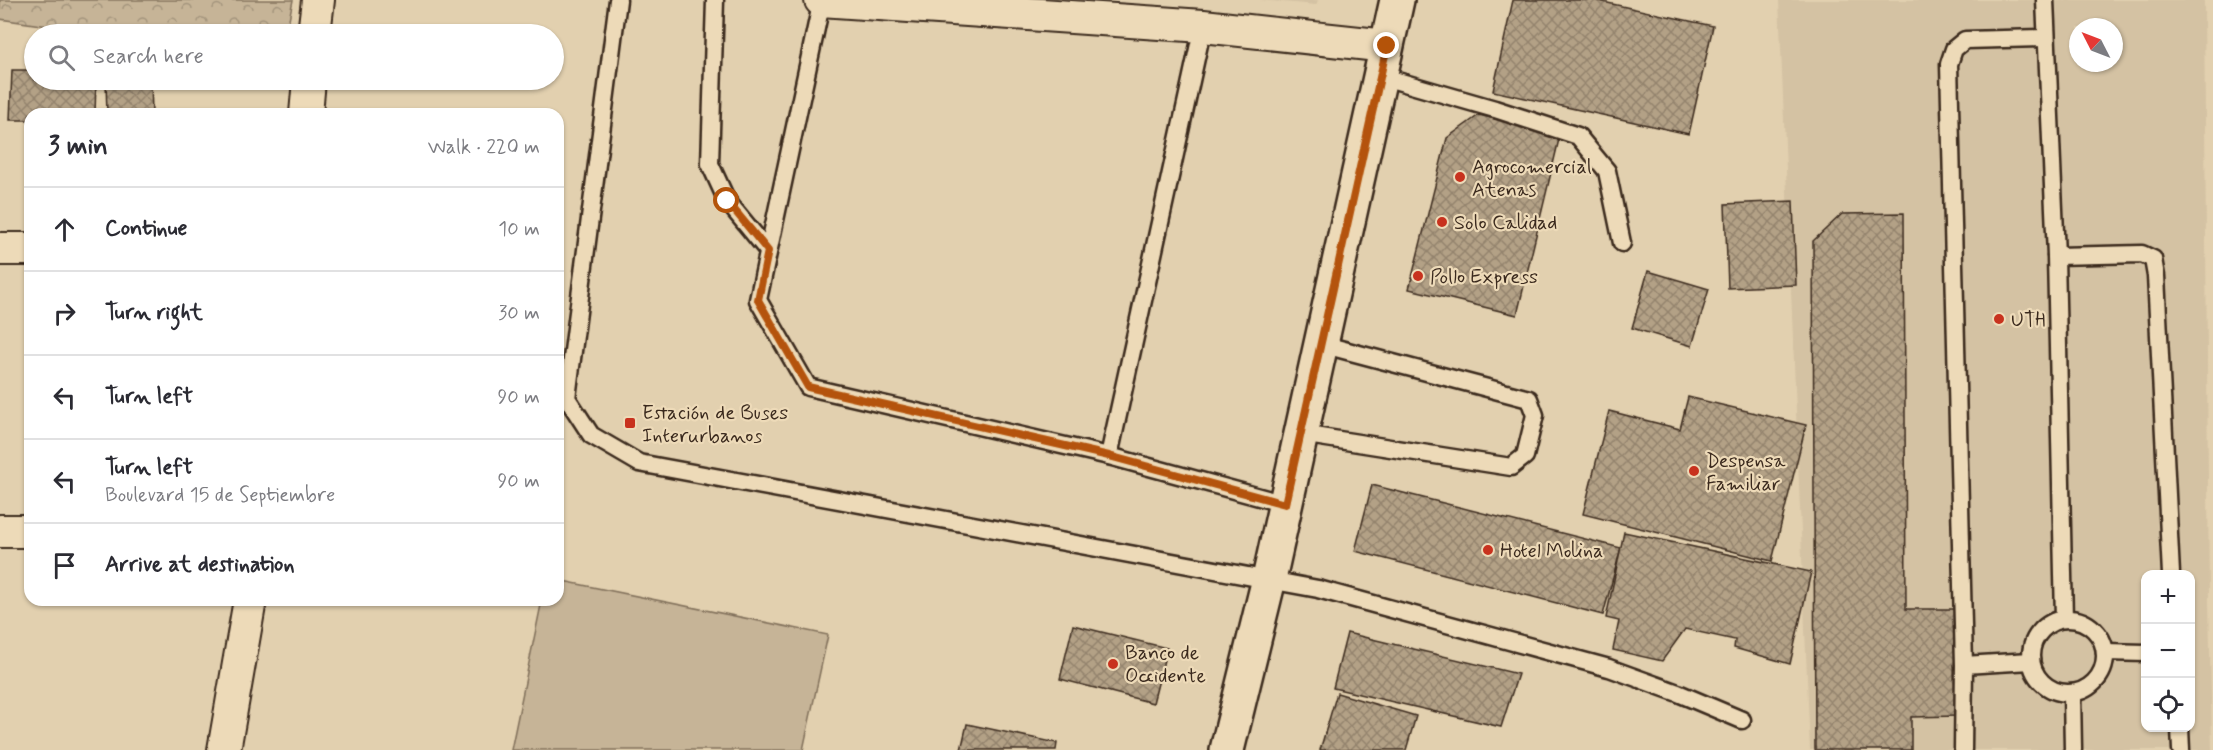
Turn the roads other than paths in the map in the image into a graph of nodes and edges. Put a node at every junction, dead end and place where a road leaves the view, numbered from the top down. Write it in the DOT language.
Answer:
graph roads {
  1 [pos="318,0"];
  2 [pos="618,0"];
  3 [pos="715,0"];
  4 [pos="821,0"];
  5 [pos="1397,0"];
  6 [pos="2045,0"];
  7 [pos="315,24"];
  8 [pos="1203,26"];
  9 [pos="2045,38"];
  10 [pos="1384,61"];
  11 [pos="308,90"];
  12 [pos="307,108"];
  13 [pos="1622,243"];
  14 [pos="0,249"];
  15 [pos="24,249"];
  16 [pos="768,251"];
  17 [pos="2056,256"];
  18 [pos="1321,344"];
  19 [pos="1301,434"];
  20 [pos="1109,456"];
  21 [pos="1285,504"];
  22 [pos="0,531"];
  23 [pos="24,531"];
  24 [pos="2171,570"];
  25 [pos="1269,579"];
  26 [pos="249,606"];
  27 [pos="2064,619"];
  28 [pos="2105,652"];
  29 [pos="2141,653"];
  30 [pos="2031,661"];
  31 [pos="1964,665"];
  32 [pos="2072,693"];
  33 [pos="1742,720"];
  34 [pos="2180,732"];
  35 [pos="225,750"];
  36 [pos="1227,750"];
  37 [pos="1964,750"];
  38 [pos="2073,750"];
  39 [pos="2181,750"];
  1 -- 7 [label="street"];
  2 -- 25 [label="lane"];
  3 -- 16 [label="lane"];
  4 -- 8 [label="street"];
  4 -- 16 [label="lane"];
  5 -- 10 [label="street"];
  6 -- 9 [label="lane"];
  8 -- 10 [label="street"];
  8 -- 20 [label="lane"];
  9 -- 17 [label="lane"];
  9 -- 31 [label="lane"];
  10 -- 13 [label="lane"];
  10 -- 18 [label="street"];
  11 -- 12 [label="street"];
  14 -- 15 [label="street"];
  16 -- 20 [label="lane"];
  17 -- 24 [label="lane"];
  17 -- 27 [label="lane"];
  18 -- 19 [label="street"];
  18 -- 19 [label="lane"];
  19 -- 21 [label="street"];
  20 -- 21 [label="lane"];
  21 -- 25 [label="street"];
  22 -- 23 [label="street"];
  25 -- 33 [label="lane"];
  25 -- 36 [label="street"];
  26 -- 35 [label="street"];
  27 -- 28 [label="lane"];
  27 -- 30 [label="lane"];
  28 -- 29 [label="lane"];
  28 -- 32 [label="lane"];
  30 -- 31 [label="lane"];
  30 -- 32 [label="lane"];
  31 -- 37 [label="lane"];
  32 -- 38 [label="lane"];
  34 -- 39 [label="lane"];
}
